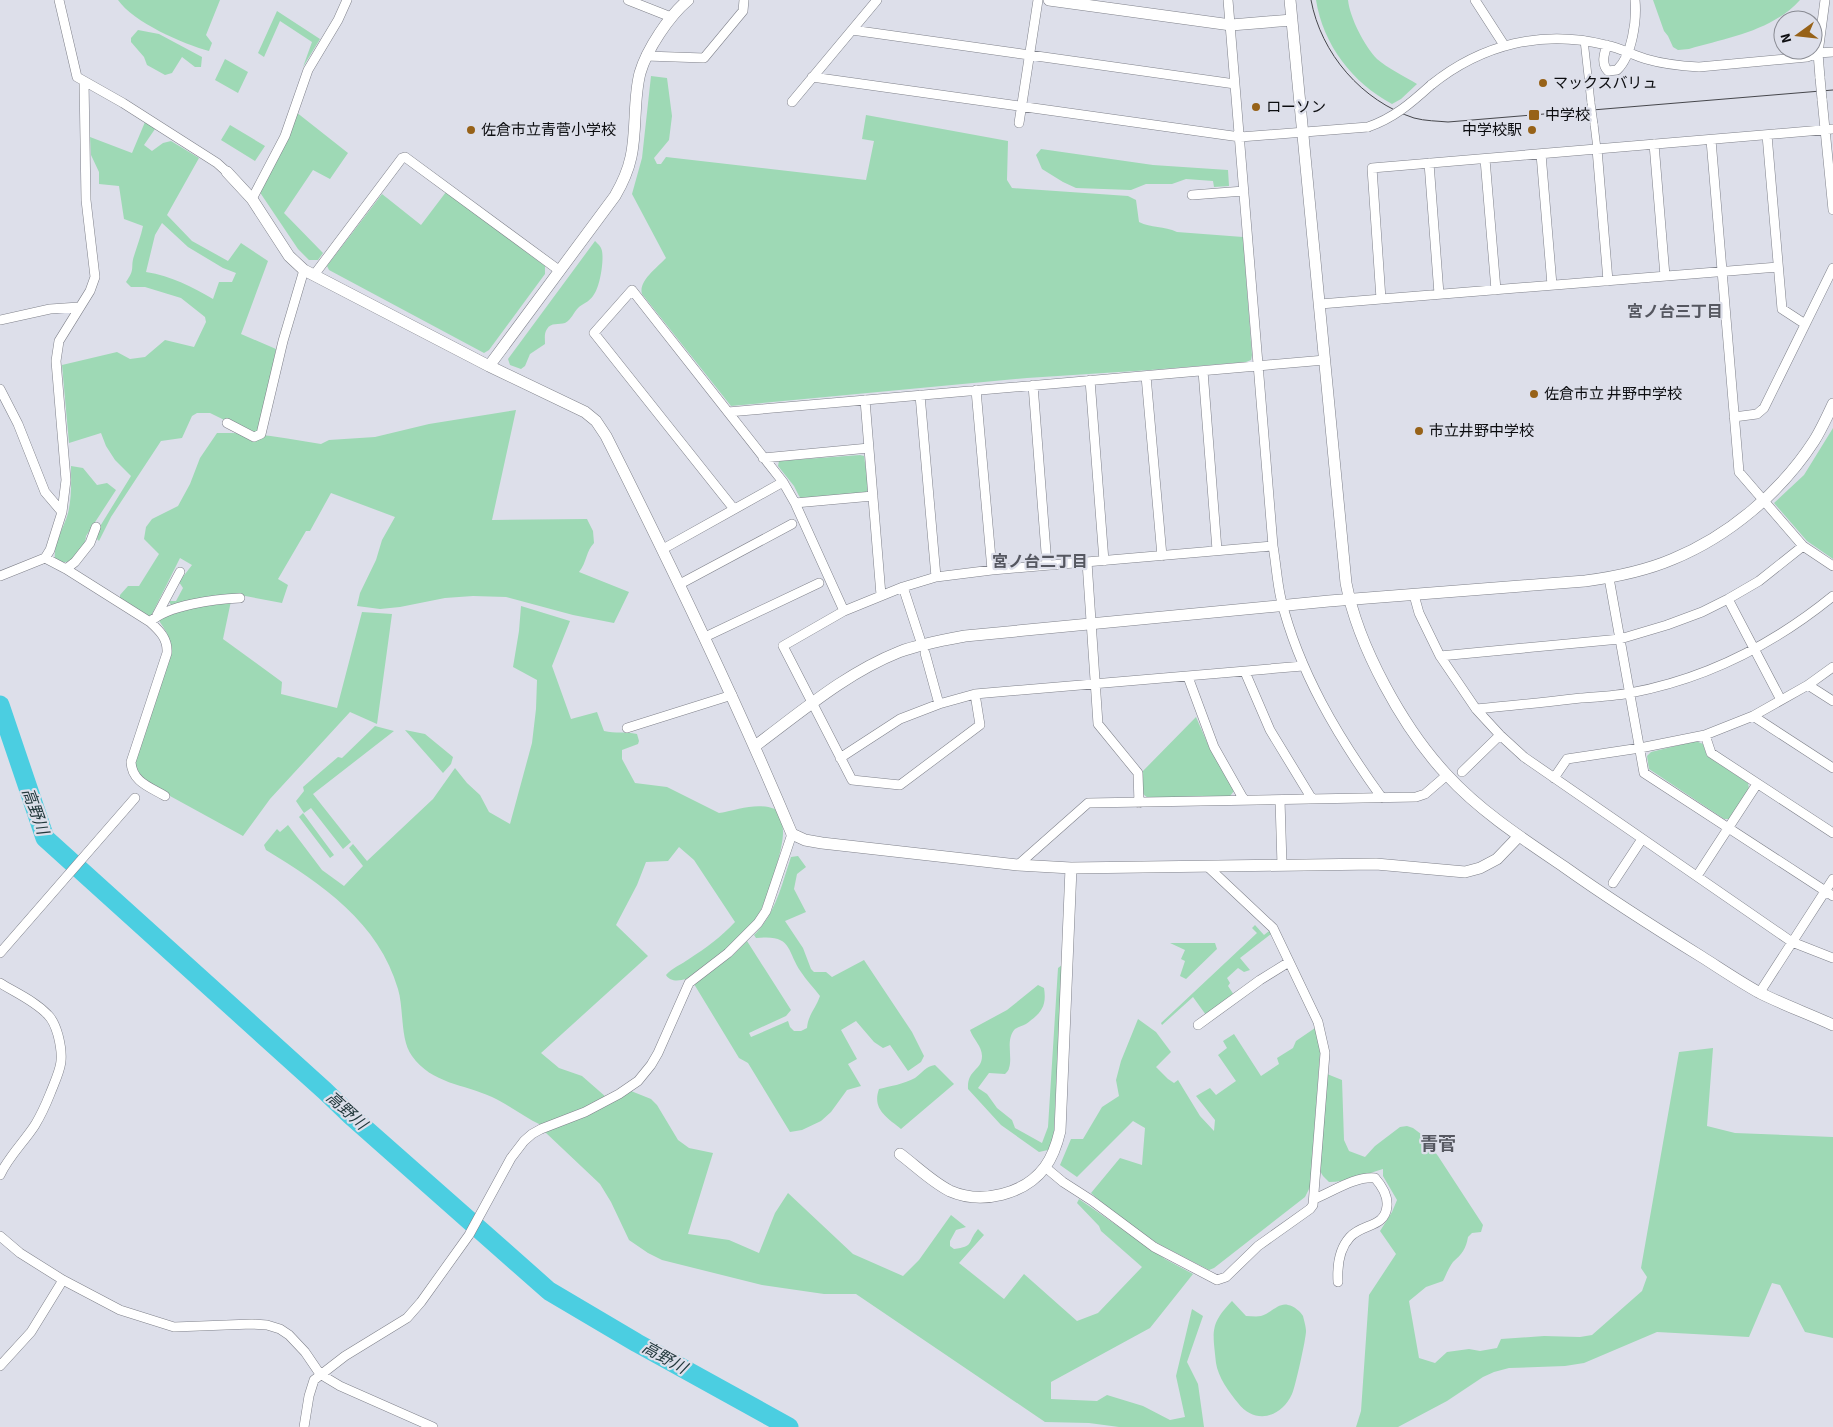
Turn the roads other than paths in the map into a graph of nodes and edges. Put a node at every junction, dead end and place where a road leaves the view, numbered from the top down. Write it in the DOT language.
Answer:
graph roads {
  1 [pos="59,0"];
  2 [pos="347,0"];
  3 [pos="628,0"];
  4 [pos="688,0"];
  5 [pos="744,0"];
  6 [pos="877,0"];
  7 [pos="1038,0"];
  8 [pos="1049,0"];
  9 [pos="1228,0"];
  10 [pos="1290,0"];
  11 [pos="1475,0"];
  12 [pos="1635,0"];
  13 [pos="1825,0"];
  14 [pos="1823,15"];
  15 [pos="671,17"];
  16 [pos="1292,20"];
  17 [pos="1230,25"];
  18 [pos="852,30"];
  19 [pos="1584,40"];
  20 [pos="1607,45"];
  21 [pos="1504,46"];
  22 [pos="1627,51"];
  23 [pos="1029,55"];
  24 [pos="646,56"];
  25 [pos="1775,60"];
  26 [pos="1819,60"];
  27 [pos="812,77"];
  28 [pos="84,82"];
  29 [pos="1235,84"];
  30 [pos="792,102"];
  31 [pos="1022,106"];
  32 [pos="1019,123"];
  33 [pos="1829,130"];
  34 [pos="1303,131"];
  35 [pos="1767,135"];
  36 [pos="1240,137"];
  37 [pos="1710,140"];
  38 [pos="1654,144"];
  39 [pos="1597,149"];
  40 [pos="1542,154"];
  41 [pos="1485,159"];
  42 [pos="1429,164"];
  43 [pos="227,172"];
  44 [pos="1244,191"];
  45 [pos="1192,195"];
  46 [pos="252,199"];
  47 [pos="1833,210"];
  48 [pos="1778,267"];
  49 [pos="1833,268"];
  50 [pos="560,271"];
  51 [pos="309,272"];
  52 [pos="1722,272"];
  53 [pos="1665,276"];
  54 [pos="1608,281"];
  55 [pos="1830,281"];
  56 [pos="1552,285"];
  57 [pos="1496,290"];
  58 [pos="1439,294"];
  59 [pos="1381,299"];
  60 [pos="1320,304"];
  61 [pos="79,307"];
  62 [pos="0,320"];
  63 [pos="1805,324"];
  64 [pos="1325,360"];
  65 [pos="490,366"];
  66 [pos="1259,366"];
  67 [pos="1203,371"];
  68 [pos="1146,376"];
  69 [pos="1090,380"];
  70 [pos="1033,385"];
  71 [pos="0,389"];
  72 [pos="976,390"];
  73 [pos="920,395"];
  74 [pos="866,400"];
  75 [pos="1833,404"];
  76 [pos="728,412"];
  77 [pos="1734,417"];
  78 [pos="226,423"];
  79 [pos="869,448"];
  80 [pos="763,458"];
  81 [pos="783,482"];
  82 [pos="873,496"];
  83 [pos="1763,501"];
  84 [pos="795,503"];
  85 [pos="734,509"];
  86 [pos="62,512"];
  87 [pos="792,524"];
  88 [pos="96,527"];
  89 [pos="1273,546"];
  90 [pos="1803,546"];
  91 [pos="663,549"];
  92 [pos="1216,550"];
  93 [pos="1162,556"];
  94 [pos="45,558"];
  95 [pos="1104,560"];
  96 [pos="1087,562"];
  97 [pos="1047,565"];
  98 [pos="1833,566"];
  99 [pos="66,569"];
  100 [pos="992,570"];
  101 [pos="180,572"];
  102 [pos="0,576"];
  103 [pos="936,577"];
  104 [pos="1609,578"];
  105 [pos="819,583"];
  106 [pos="680,584"];
  107 [pos="903,586"];
  108 [pos="881,595"];
  109 [pos="1414,595"];
  110 [pos="1833,596"];
  111 [pos="240,598"];
  112 [pos="1728,599"];
  113 [pos="1349,600"];
  114 [pos="1284,606"];
  115 [pos="844,611"];
  116 [pos="157,615"];
  117 [pos="150,622"];
  118 [pos="1092,624"];
  119 [pos="706,638"];
  120 [pos="920,638"];
  121 [pos="1620,639"];
  122 [pos="1754,649"];
  123 [pos="925,654"];
  124 [pos="1440,656"];
  125 [pos="1303,666"];
  126 [pos="1833,667"];
  127 [pos="1245,672"];
  128 [pos="1188,677"];
  129 [pos="1095,684"];
  130 [pos="1808,685"];
  131 [pos="975,694"];
  132 [pos="1630,694"];
  133 [pos="732,695"];
  134 [pos="1781,700"];
  135 [pos="1833,701"];
  136 [pos="812,704"];
  137 [pos="939,704"];
  138 [pos="1476,709"];
  139 [pos="1753,716"];
  140 [pos="627,728"];
  141 [pos="1500,735"];
  142 [pos="1705,735"];
  143 [pos="755,746"];
  144 [pos="1640,748"];
  145 [pos="840,758"];
  146 [pos="1833,768"];
  147 [pos="1462,772"];
  148 [pos="1447,775"];
  149 [pos="1554,778"];
  150 [pos="1756,784"];
  151 [pos="165,796"];
  152 [pos="135,798"];
  153 [pos="1382,798"];
  154 [pos="1312,799"];
  155 [pos="1244,800"];
  156 [pos="1280,800"];
  157 [pos="1139,803"];
  158 [pos="1728,827"];
  159 [pos="792,834"];
  160 [pos="1833,834"];
  161 [pos="1519,836"];
  162 [pos="1642,839"];
  163 [pos="1018,865"];
  164 [pos="1207,866"];
  165 [pos="1282,866"];
  166 [pos="1072,868"];
  167 [pos="1697,876"];
  168 [pos="1833,879"];
  169 [pos="1613,883"];
  170 [pos="1829,894"];
  171 [pos="1792,942"];
  172 [pos="0,953"];
  173 [pos="1833,958"];
  174 [pos="1289,962"];
  175 [pos="0,983"];
  176 [pos="1760,992"];
  177 [pos="1198,1025"];
  178 [pos="1833,1025"];
  179 [pos="900,1154"];
  180 [pos="1046,1167"];
  181 [pos="0,1175"];
  182 [pos="1314,1200"];
  183 [pos="0,1236"];
  184 [pos="63,1280"];
  185 [pos="1338,1282"];
  186 [pos="0,1366"];
  187 [pos="320,1374"];
  188 [pos="304,1427"];
  189 [pos="434,1427"];
  1 -- 28 [label="street"];
  2 -- 46 [label="street"];
  3 -- 15 [label="street"];
  4 -- 15 [label="street"];
  5 -- 24 [label="street"];
  6 -- 18 [label="street"];
  7 -- 23 [label="street"];
  8 -- 17 [label="street"];
  9 -- 17 [label="street"];
  10 -- 16 [label="street"];
  11 -- 21 [label="street"];
  12 -- 22 [label="street"];
  13 -- 14 [label="street"];
  15 -- 24 [label="street"];
  16 -- 17 [label="street"];
  16 -- 34 [label="street"];
  17 -- 29 [label="street"];
  18 -- 23 [label="street"];
  18 -- 27 [label="street"];
  19 -- 20 [label="street"];
  19 -- 21 [label="street"];
  19 -- 39 [label="street, bridge"];
  20 -- 22 [label="street"];
  20 -- 22 [label="street"];
  21 -- 34 [label="street, bridge"];
  22 -- 25 [label="street"];
  23 -- 29 [label="street"];
  23 -- 31 [label="street"];
  24 -- 50 [label="street"];
  26 -- 33 [label="street, bridge"];
  27 -- 30 [label="street"];
  27 -- 31 [label="street"];
  28 -- 43 [label="street"];
  28 -- 61 [label="street"];
  29 -- 36 [label="street"];
  31 -- 32 [label="street"];
  31 -- 36 [label="street"];
  33 -- 35 [label="street"];
  33 -- 47 [label="street"];
  34 -- 36 [label="street"];
  34 -- 60 [label="street"];
  35 -- 37 [label="street"];
  35 -- 48 [label="street"];
  36 -- 44 [label="street"];
  37 -- 38 [label="street"];
  37 -- 52 [label="street"];
  38 -- 39 [label="street"];
  38 -- 53 [label="street"];
  39 -- 40 [label="street"];
  39 -- 54 [label="street"];
  40 -- 41 [label="street"];
  40 -- 56 [label="street"];
  41 -- 42 [label="street"];
  41 -- 57 [label="street"];
  42 -- 58 [label="street"];
  42 -- 59 [label="street"];
  43 -- 46 [label="street"];
  44 -- 45 [label="street"];
  44 -- 66 [label="street"];
  46 -- 51 [label="street"];
  48 -- 52 [label="street"];
  48 -- 63 [label="street"];
  49 -- 55 [label="street"];
  50 -- 51 [label="street"];
  50 -- 65 [label="street"];
  51 -- 65 [label="street"];
  51 -- 78 [label="street"];
  52 -- 53 [label="street"];
  52 -- 77 [label="street"];
  53 -- 54 [label="street"];
  54 -- 56 [label="street"];
  55 -- 63 [label="street"];
  56 -- 57 [label="street"];
  57 -- 58 [label="street"];
  58 -- 59 [label="street"];
  59 -- 60 [label="street"];
  60 -- 64 [label="street"];
  61 -- 62 [label="street"];
  61 -- 86 [label="street"];
  63 -- 77 [label="street"];
  64 -- 66 [label="street"];
  64 -- 113 [label="street"];
  65 -- 91 [label="street"];
  66 -- 67 [label="street"];
  66 -- 89 [label="street"];
  67 -- 68 [label="street"];
  67 -- 92 [label="street"];
  68 -- 69 [label="street"];
  68 -- 93 [label="street"];
  69 -- 70 [label="street"];
  69 -- 95 [label="street"];
  70 -- 72 [label="street"];
  70 -- 97 [label="street"];
  71 -- 86 [label="street"];
  72 -- 73 [label="street"];
  72 -- 100 [label="street"];
  73 -- 74 [label="street"];
  73 -- 103 [label="street"];
  74 -- 76 [label="street"];
  74 -- 79 [label="street"];
  75 -- 83 [label="street"];
  76 -- 80 [label="street"];
  76 -- 85 [label="street"];
  77 -- 83 [label="street"];
  79 -- 80 [label="street"];
  79 -- 82 [label="street"];
  80 -- 81 [label="street"];
  81 -- 84 [label="street"];
  81 -- 85 [label="street"];
  82 -- 84 [label="street"];
  82 -- 108 [label="street"];
  83 -- 90 [label="street"];
  83 -- 104 [label="street"];
  84 -- 115 [label="street"];
  85 -- 91 [label="street"];
  86 -- 94 [label="street"];
  87 -- 106 [label="street"];
  88 -- 99 [label="street"];
  89 -- 92 [label="street"];
  89 -- 114 [label="street"];
  90 -- 98 [label="street"];
  90 -- 112 [label="street"];
  91 -- 106 [label="street"];
  92 -- 93 [label="street"];
  93 -- 95 [label="street"];
  94 -- 99 [label="street"];
  94 -- 102 [label="street"];
  95 -- 96 [label="street"];
  96 -- 97 [label="street"];
  96 -- 118 [label="street"];
  97 -- 100 [label="street"];
  99 -- 117 [label="street"];
  100 -- 103 [label="street"];
  101 -- 116 [label="street"];
  103 -- 107 [label="street"];
  104 -- 109 [label="street"];
  104 -- 121 [label="street"];
  105 -- 119 [label="street"];
  106 -- 119 [label="street"];
  107 -- 108 [label="street"];
  107 -- 120 [label="street"];
  108 -- 115 [label="street"];
  109 -- 113 [label="street"];
  109 -- 124 [label="street"];
  110 -- 122 [label="street"];
  111 -- 116 [label="street"];
  112 -- 121 [label="street"];
  112 -- 122 [label="street"];
  113 -- 114 [label="street"];
  113 -- 148 [label="street"];
  114 -- 118 [label="street"];
  114 -- 125 [label="street"];
  115 -- 136 [label="street"];
  116 -- 117 [label="street"];
  117 -- 151 [label="street"];
  118 -- 129 [label="street"];
  118 -- 136 [label="street"];
  119 -- 133 [label="street"];
  121 -- 124 [label="street"];
  121 -- 132 [label="street"];
  122 -- 132 [label="street"];
  122 -- 134 [label="street"];
  123 -- 137 [label="street"];
  124 -- 138 [label="street"];
  125 -- 127 [label="street"];
  125 -- 153 [label="street"];
  126 -- 130 [label="street"];
  127 -- 128 [label="street"];
  127 -- 154 [label="street"];
  128 -- 129 [label="street"];
  128 -- 155 [label="street"];
  129 -- 131 [label="street"];
  129 -- 157 [label="street"];
  130 -- 134 [label="street"];
  130 -- 135 [label="street"];
  131 -- 137 [label="street"];
  131 -- 145 [label="street"];
  132 -- 138 [label="street"];
  132 -- 144 [label="street"];
  133 -- 140 [label="street"];
  133 -- 143 [label="street"];
  134 -- 139 [label="street"];
  136 -- 143 [label="street"];
  136 -- 145 [label="street"];
  137 -- 145 [label="street"];
  138 -- 141 [label="street"];
  139 -- 142 [label="street"];
  139 -- 146 [label="street"];
  141 -- 147 [label="street"];
  141 -- 149 [label="street"];
  142 -- 144 [label="street"];
  142 -- 150 [label="street"];
  143 -- 159 [label="street"];
  144 -- 149 [label="street"];
  144 -- 158 [label="street"];
  148 -- 153 [label="street"];
  148 -- 161 [label="street"];
  149 -- 162 [label="street"];
  150 -- 158 [label="street"];
  150 -- 160 [label="street"];
  152 -- 172 [label="street"];
  153 -- 154 [label="street"];
  154 -- 156 [label="street"];
  155 -- 156 [label="street"];
  155 -- 157 [label="street"];
  156 -- 165 [label="street"];
  157 -- 163 [label="street"];
  158 -- 167 [label="street"];
  158 -- 170 [label="street"];
  159 -- 163 [label="street"];
  159 -- 187 [label="street"];
  161 -- 165 [label="street"];
  161 -- 176 [label="street"];
  162 -- 167 [label="street"];
  162 -- 169 [label="street"];
  163 -- 166 [label="street"];
  164 -- 165 [label="street"];
  164 -- 166 [label="street"];
  164 -- 174 [label="street"];
  166 -- 180 [label="street"];
  167 -- 171 [label="street"];
  168 -- 170 [label="street"];
  170 -- 171 [label="street"];
  171 -- 173 [label="street"];
  171 -- 176 [label="street"];
  174 -- 177 [label="street"];
  174 -- 182 [label="street"];
  175 -- 181 [label="street"];
  176 -- 178 [label="street"];
  179 -- 180 [label="street"];
  180 -- 182 [label="street"];
  182 -- 185 [label="street"];
  183 -- 184 [label="street"];
  184 -- 186 [label="street"];
  184 -- 187 [label="street"];
  187 -- 188 [label="street"];
  187 -- 189 [label="street"];
}
